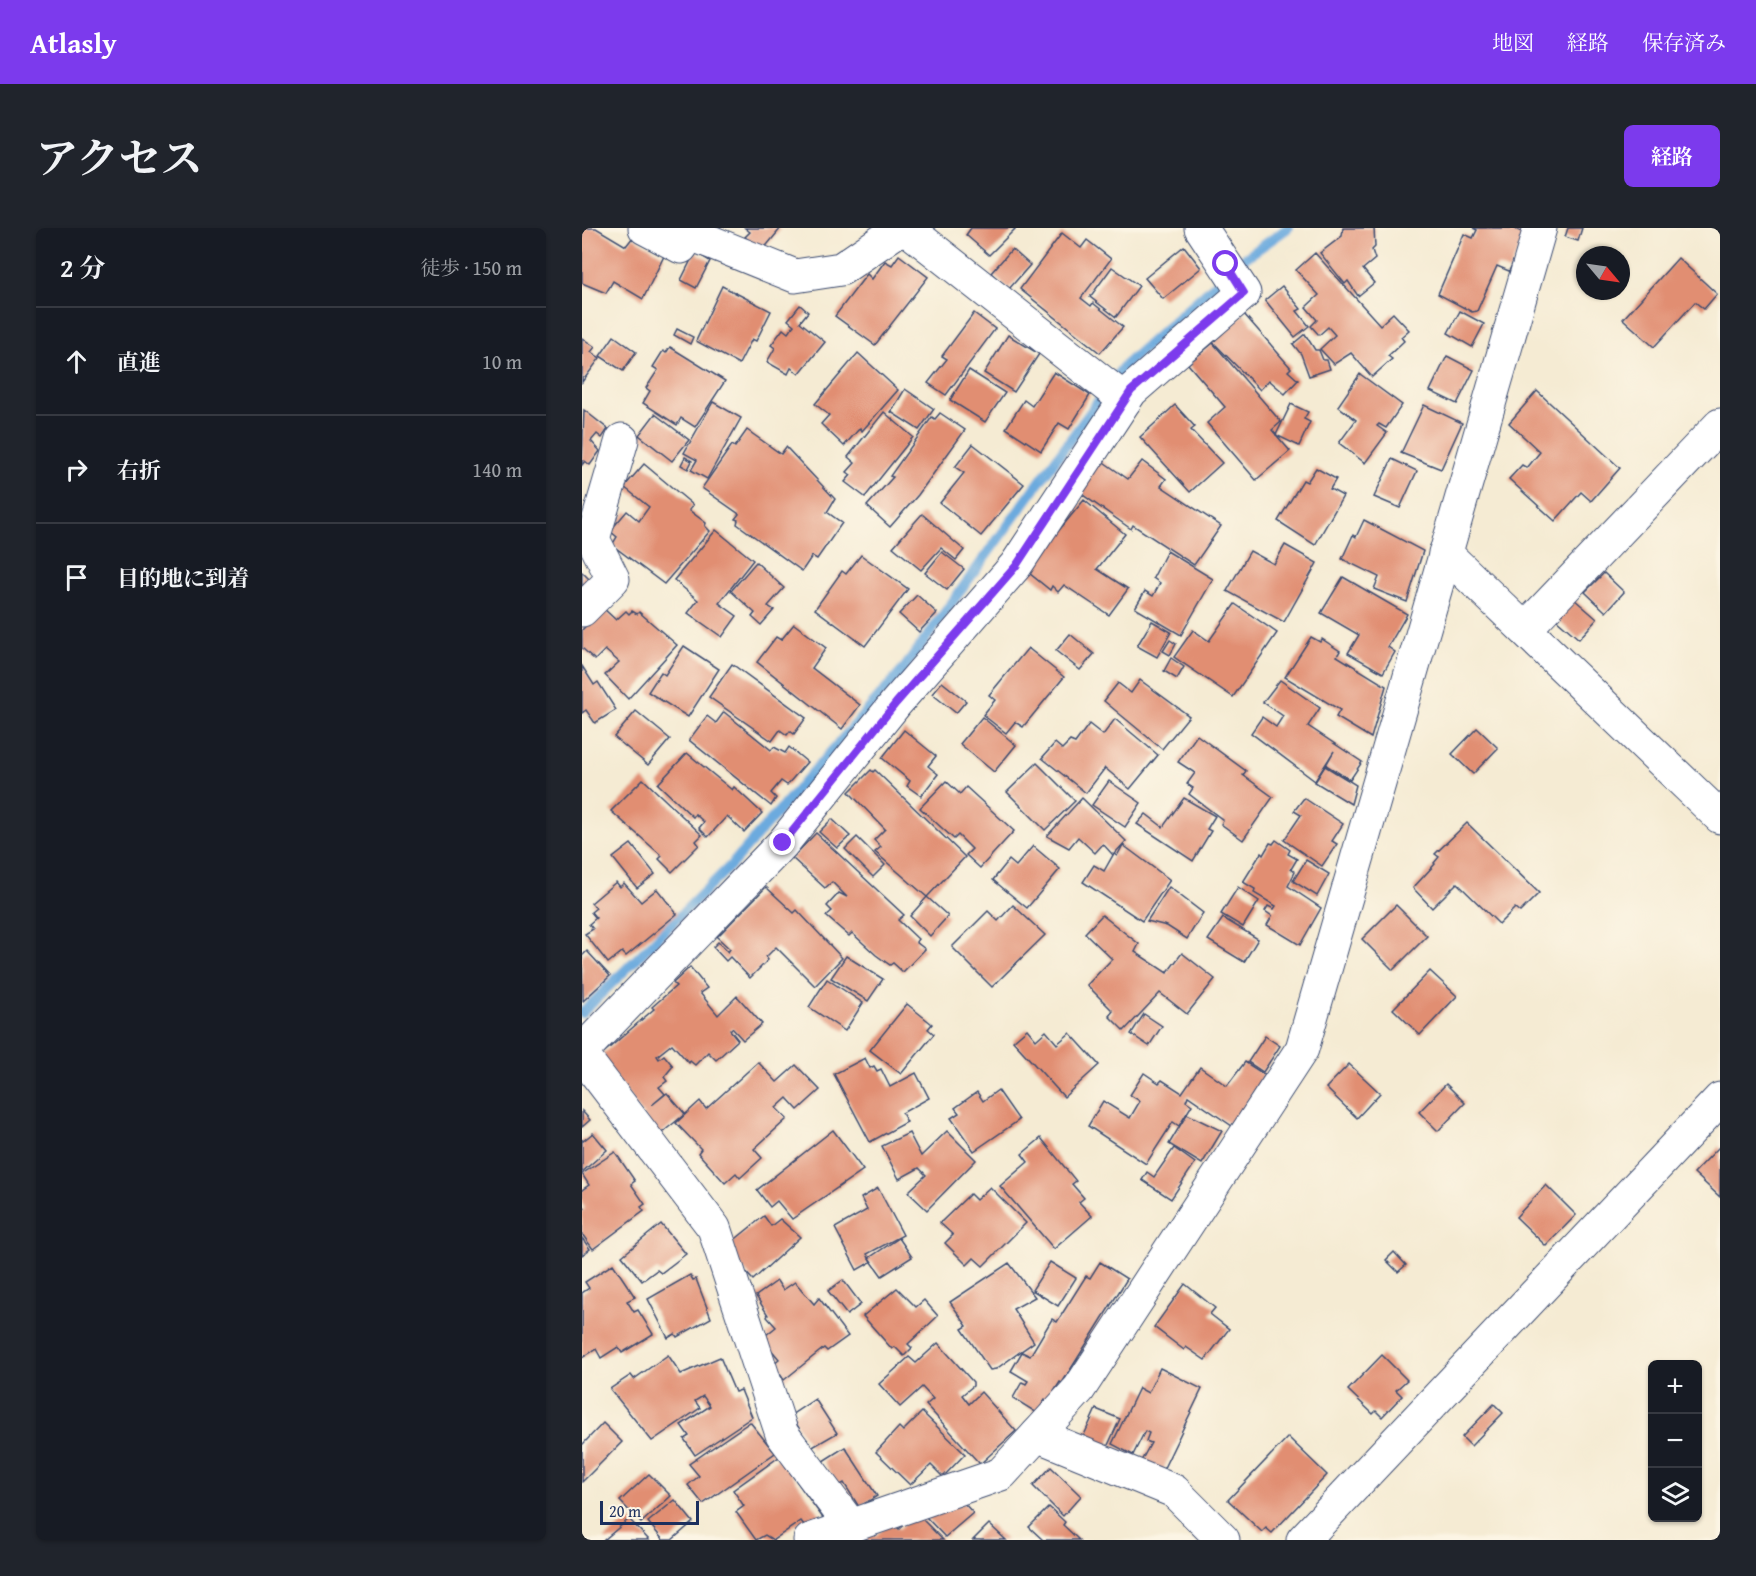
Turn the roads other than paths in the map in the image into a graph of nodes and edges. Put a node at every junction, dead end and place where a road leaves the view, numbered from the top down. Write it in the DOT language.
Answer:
graph roads {
  1 [pos="645,228"];
  2 [pos="904,228"];
  3 [pos="1201,228"];
  4 [pos="1540,228"];
  5 [pos="693,231"];
  6 [pos="1124,399"];
  7 [pos="1720,425"];
  8 [pos="622,440"];
  9 [pos="1445,553"];
  10 [pos="582,610"];
  11 [pos="1525,629"];
  12 [pos="1720,817"];
  13 [pos="582,1053"];
  14 [pos="1720,1099"];
  15 [pos="1037,1435"];
  16 [pos="851,1526"];
  17 [pos="810,1540"];
  18 [pos="1223,1540"];
  19 [pos="1303,1540"];
  1 -- 5 [label="street"];
  2 -- 5 [label="street"];
  2 -- 6 [label="street"];
  3 -- 6 [label="street"];
  4 -- 9 [label="street"];
  6 -- 13 [label="street"];
  7 -- 11 [label="street"];
  8 -- 10 [label="street"];
  9 -- 11 [label="street"];
  9 -- 15 [label="street"];
  11 -- 12 [label="street"];
  13 -- 16 [label="street"];
  14 -- 19 [label="street"];
  15 -- 16 [label="street"];
  15 -- 18 [label="street"];
  16 -- 17 [label="street"];
}
